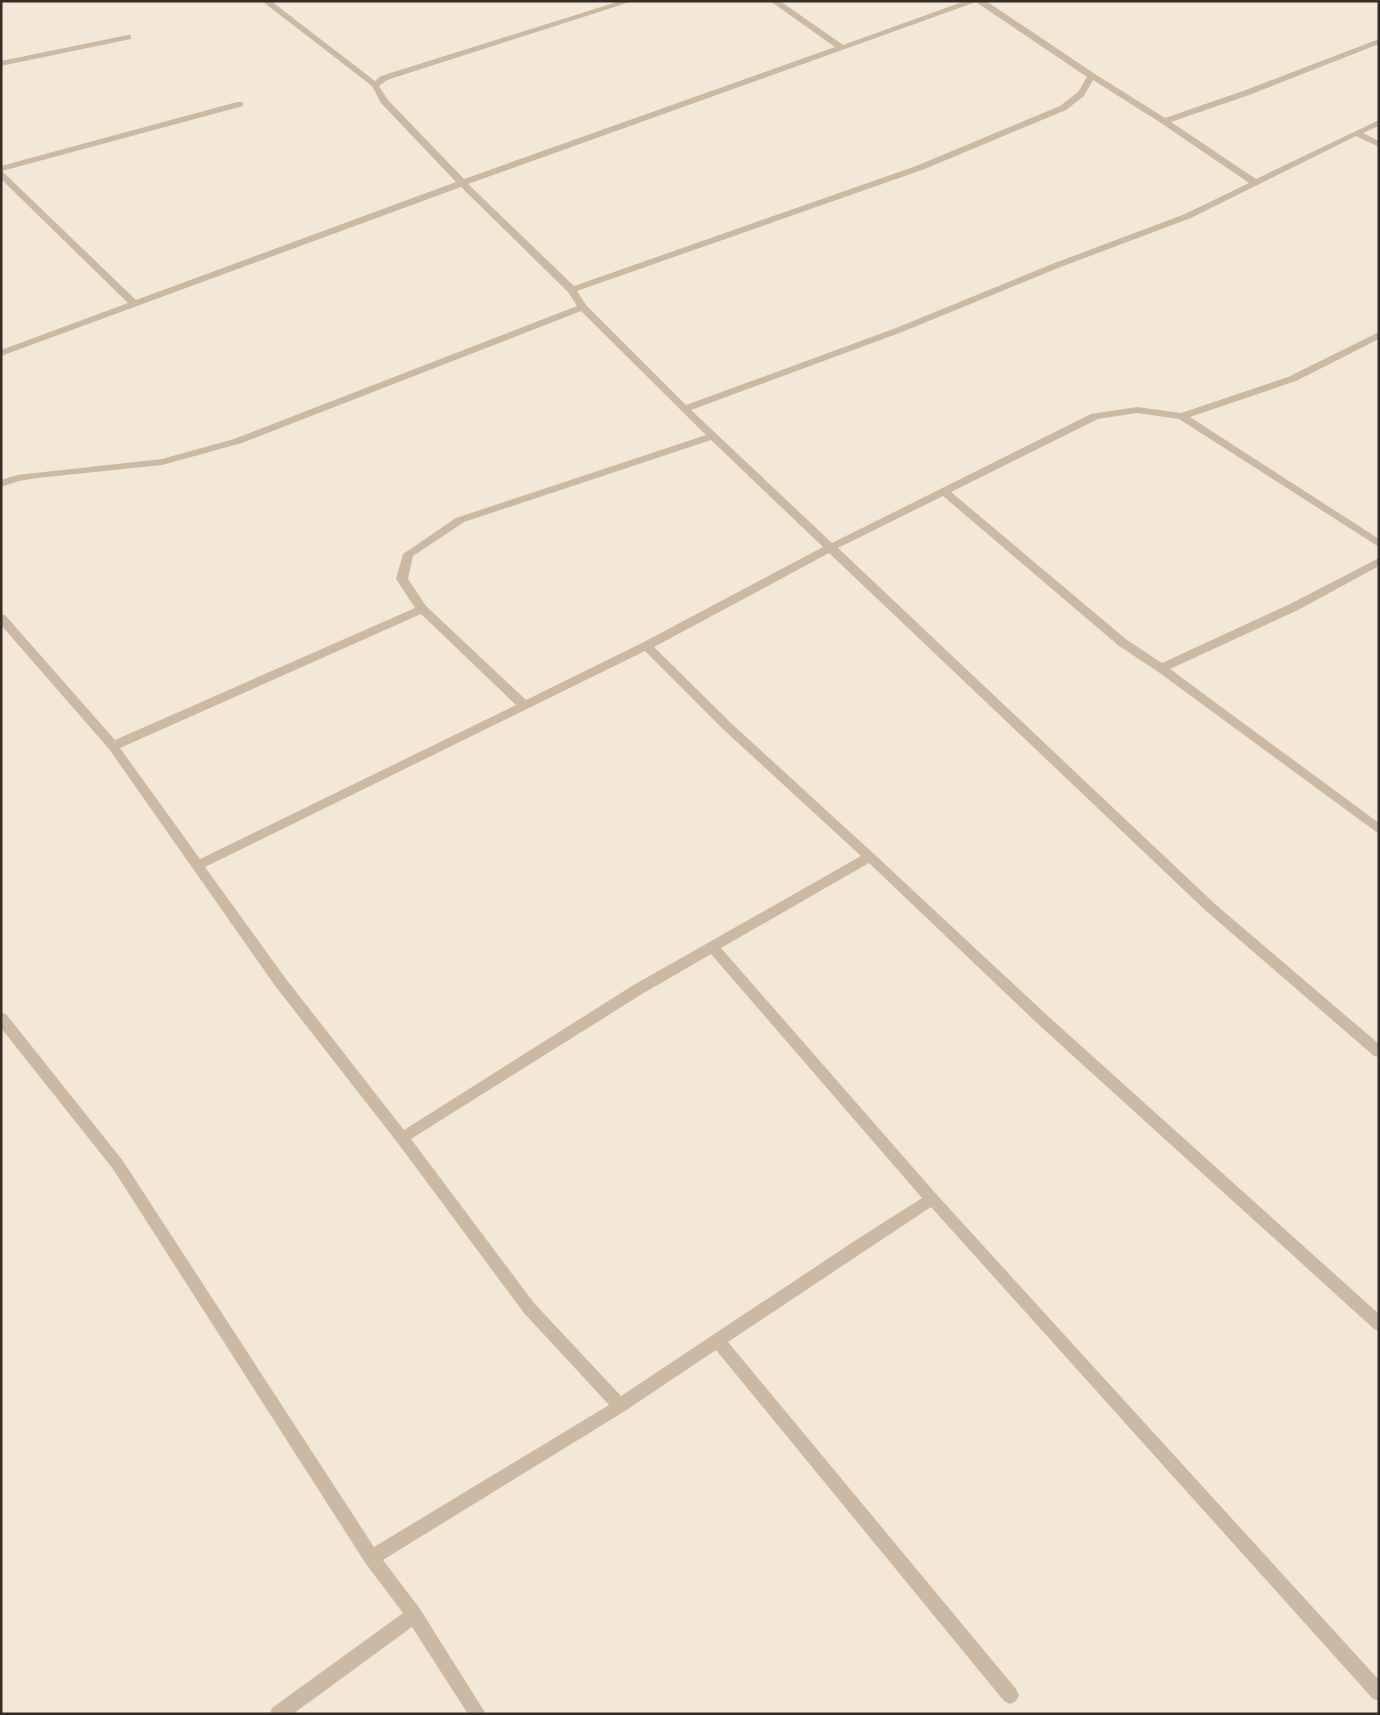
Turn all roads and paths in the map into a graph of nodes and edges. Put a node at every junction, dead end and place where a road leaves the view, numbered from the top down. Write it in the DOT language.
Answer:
graph roads {
  1 [pos="278,1"];
  2 [pos="629,1"];
  3 [pos="774,1"];
  4 [pos="973,1"];
  5 [pos="980,1"];
  6 [pos="267,3"];
  7 [pos="128,37"];
  8 [pos="1379,41"];
  9 [pos="842,48"];
  10 [pos="1,64"];
  11 [pos="1092,76"];
  12 [pos="374,85"];
  13 [pos="240,104"];
  14 [pos="1164,120"];
  15 [pos="1379,122"];
  16 [pos="1356,133"];
  17 [pos="1379,144"];
  18 [pos="1,169"];
  19 [pos="1,174"];
  20 [pos="1254,182"];
  21 [pos="462,183"];
  22 [pos="5,184"];
  23 [pos="572,290"];
  24 [pos="135,304"];
  25 [pos="582,307"];
  26 [pos="1379,335"];
  27 [pos="1,353"];
  28 [pos="684,410"];
  29 [pos="1182,416"];
  30 [pos="714,436"];
  31 [pos="1,484"];
  32 [pos="943,491"];
  33 [pos="1379,544"];
  34 [pos="830,548"];
  35 [pos="1379,561"];
  36 [pos="422,609"];
  37 [pos="1,618"];
  38 [pos="646,646"];
  39 [pos="1160,668"];
  40 [pos="524,706"];
  41 [pos="113,746"];
  42 [pos="1379,830"];
  43 [pos="870,857"];
  44 [pos="198,865"];
  45 [pos="713,947"];
  46 [pos="1,1018"];
  47 [pos="1379,1052"];
  48 [pos="402,1138"];
  49 [pos="932,1200"];
  50 [pos="1379,1324"];
  51 [pos="717,1340"];
  52 [pos="620,1406"];
  53 [pos="372,1558"];
  54 [pos="414,1615"];
  55 [pos="1379,1693"];
  56 [pos="1010,1694"];
  57 [pos="278,1714"];
  58 [pos="478,1714"];
  1 -- 6 [label="street"];
  2 -- 12 [label="street"];
  3 -- 9 [label="street"];
  4 -- 9 [label="street"];
  5 -- 11 [label="street"];
  6 -- 12 [label="street"];
  7 -- 10 [label="street"];
  8 -- 14 [label="street"];
  9 -- 21 [label="street"];
  11 -- 14 [label="street"];
  11 -- 23 [label="street"];
  12 -- 21 [label="street"];
  13 -- 18 [label="street"];
  14 -- 20 [label="street"];
  15 -- 16 [label="street"];
  16 -- 17 [label="street"];
  16 -- 20 [label="street"];
  19 -- 22 [label="street"];
  20 -- 28 [label="street"];
  21 -- 23 [label="street"];
  21 -- 24 [label="street"];
  22 -- 24 [label="street"];
  23 -- 25 [label="street"];
  24 -- 27 [label="street"];
  25 -- 28 [label="street"];
  25 -- 31 [label="street"];
  26 -- 29 [label="street"];
  28 -- 30 [label="street"];
  29 -- 32 [label="street"];
  29 -- 33 [label="street"];
  30 -- 34 [label="street"];
  30 -- 36 [label="street"];
  32 -- 34 [label="street"];
  32 -- 39 [label="street"];
  34 -- 38 [label="street"];
  34 -- 47 [label="street"];
  35 -- 39 [label="street"];
  36 -- 40 [label="street"];
  36 -- 41 [label="street"];
  37 -- 41 [label="street"];
  38 -- 40 [label="street"];
  38 -- 43 [label="street"];
  39 -- 42 [label="street"];
  40 -- 44 [label="street"];
  41 -- 44 [label="street"];
  43 -- 45 [label="street"];
  43 -- 50 [label="street"];
  44 -- 48 [label="street"];
  45 -- 48 [label="street"];
  45 -- 49 [label="street"];
  46 -- 53 [label="street"];
  48 -- 52 [label="street"];
  49 -- 51 [label="street"];
  49 -- 55 [label="street"];
  51 -- 52 [label="street"];
  51 -- 56 [label="street"];
  52 -- 53 [label="street"];
  53 -- 54 [label="street"];
  54 -- 57 [label="street"];
  54 -- 58 [label="street"];
}
